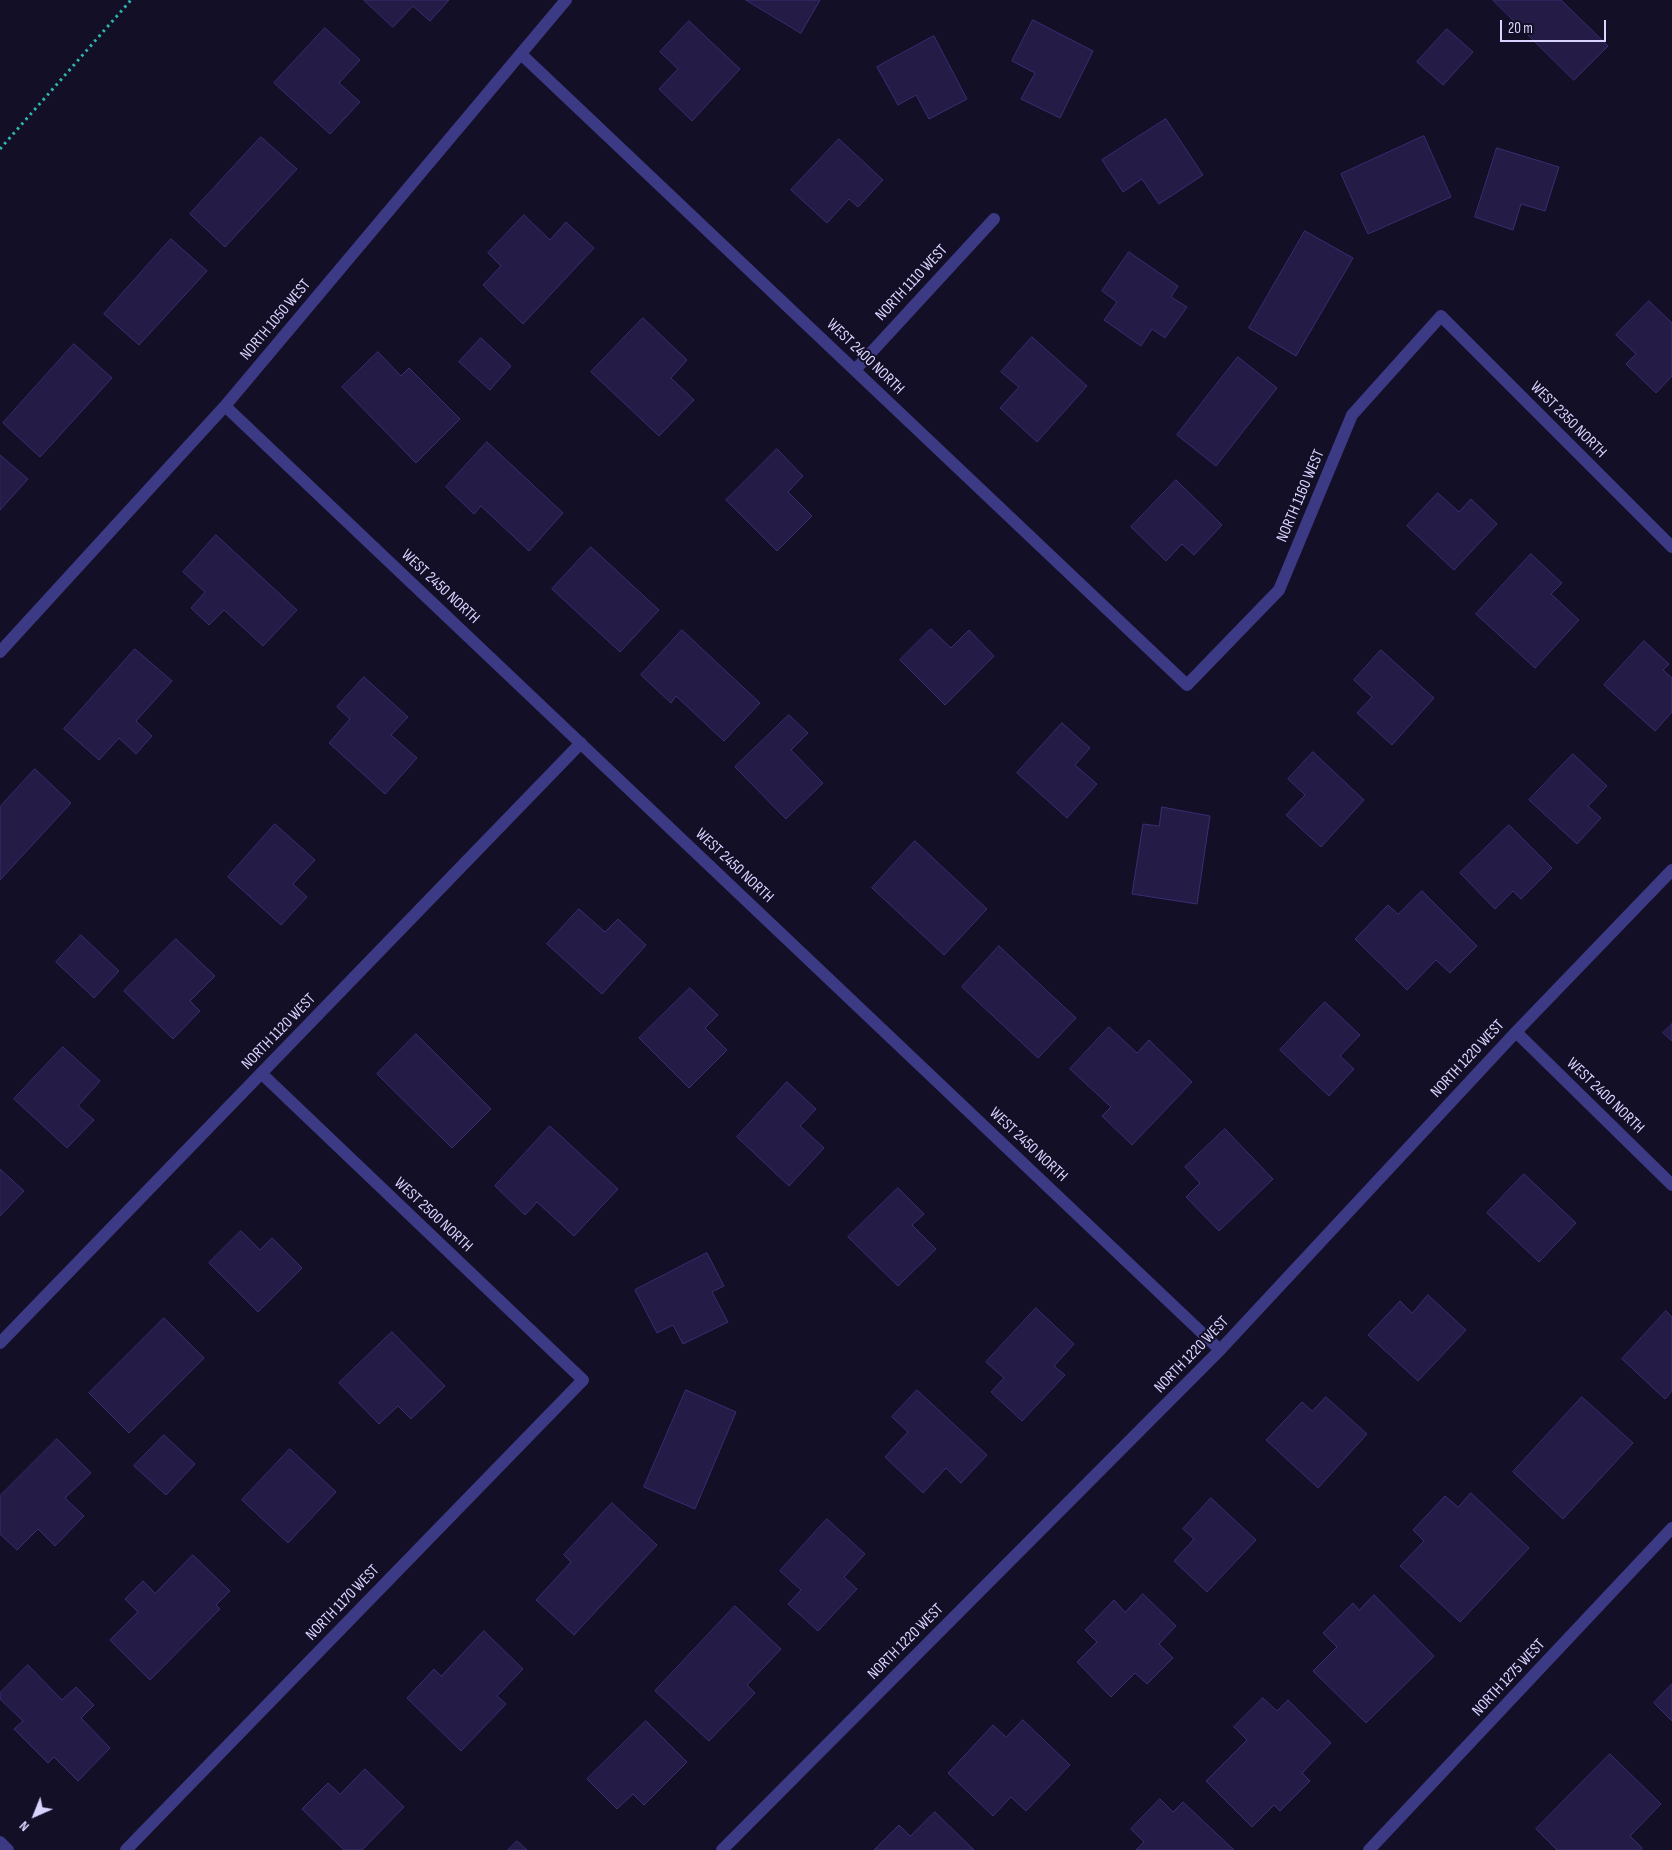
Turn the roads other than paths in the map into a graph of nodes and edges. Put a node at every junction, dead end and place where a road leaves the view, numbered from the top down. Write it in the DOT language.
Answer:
graph roads {
  1 [pos="566,0"];
  2 [pos="522,54"];
  3 [pos="994,219"];
  4 [pos="1441,316"];
  5 [pos="855,370"];
  6 [pos="225,406"];
  7 [pos="1672,547"];
  8 [pos="0,652"];
  9 [pos="1187,685"];
  10 [pos="581,743"];
  11 [pos="1672,870"];
  12 [pos="1516,1032"];
  13 [pos="261,1073"];
  14 [pos="1672,1185"];
  15 [pos="0,1343"];
  16 [pos="1220,1350"];
  17 [pos="583,1380"];
  18 [pos="1672,1528"];
  19 [pos="0,1842"];
  20 [pos="8,1850"];
  21 [pos="126,1850"];
  22 [pos="722,1850"];
  23 [pos="1370,1850"];
  1 -- 2 [label="street, NORTH 1050 WEST"];
  2 -- 5 [label="street, WEST 2400 NORTH"];
  2 -- 6 [label="street, NORTH 1050 WEST"];
  3 -- 5 [label="street, NORTH 1110 WEST"];
  4 -- 7 [label="street, WEST 2350 NORTH"];
  4 -- 9 [label="street, NORTH 1160 WEST"];
  5 -- 9 [label="street, WEST 2400 NORTH"];
  6 -- 8 [label="street, NORTH 1050 WEST"];
  6 -- 10 [label="street, WEST 2450 NORTH"];
  10 -- 13 [label="street, NORTH 1120 WEST"];
  10 -- 16 [label="street, WEST 2450 NORTH"];
  11 -- 12 [label="street, NORTH 1220 WEST"];
  12 -- 14 [label="street, WEST 2400 NORTH"];
  12 -- 16 [label="street, NORTH 1220 WEST"];
  13 -- 15 [label="street, NORTH 1120 WEST"];
  13 -- 17 [label="street, WEST 2500 NORTH"];
  16 -- 22 [label="street, NORTH 1220 WEST"];
  17 -- 21 [label="street, NORTH 1170 WEST"];
  18 -- 23 [label="street, NORTH 1275 WEST"];
  19 -- 20 [label="street"];
}
